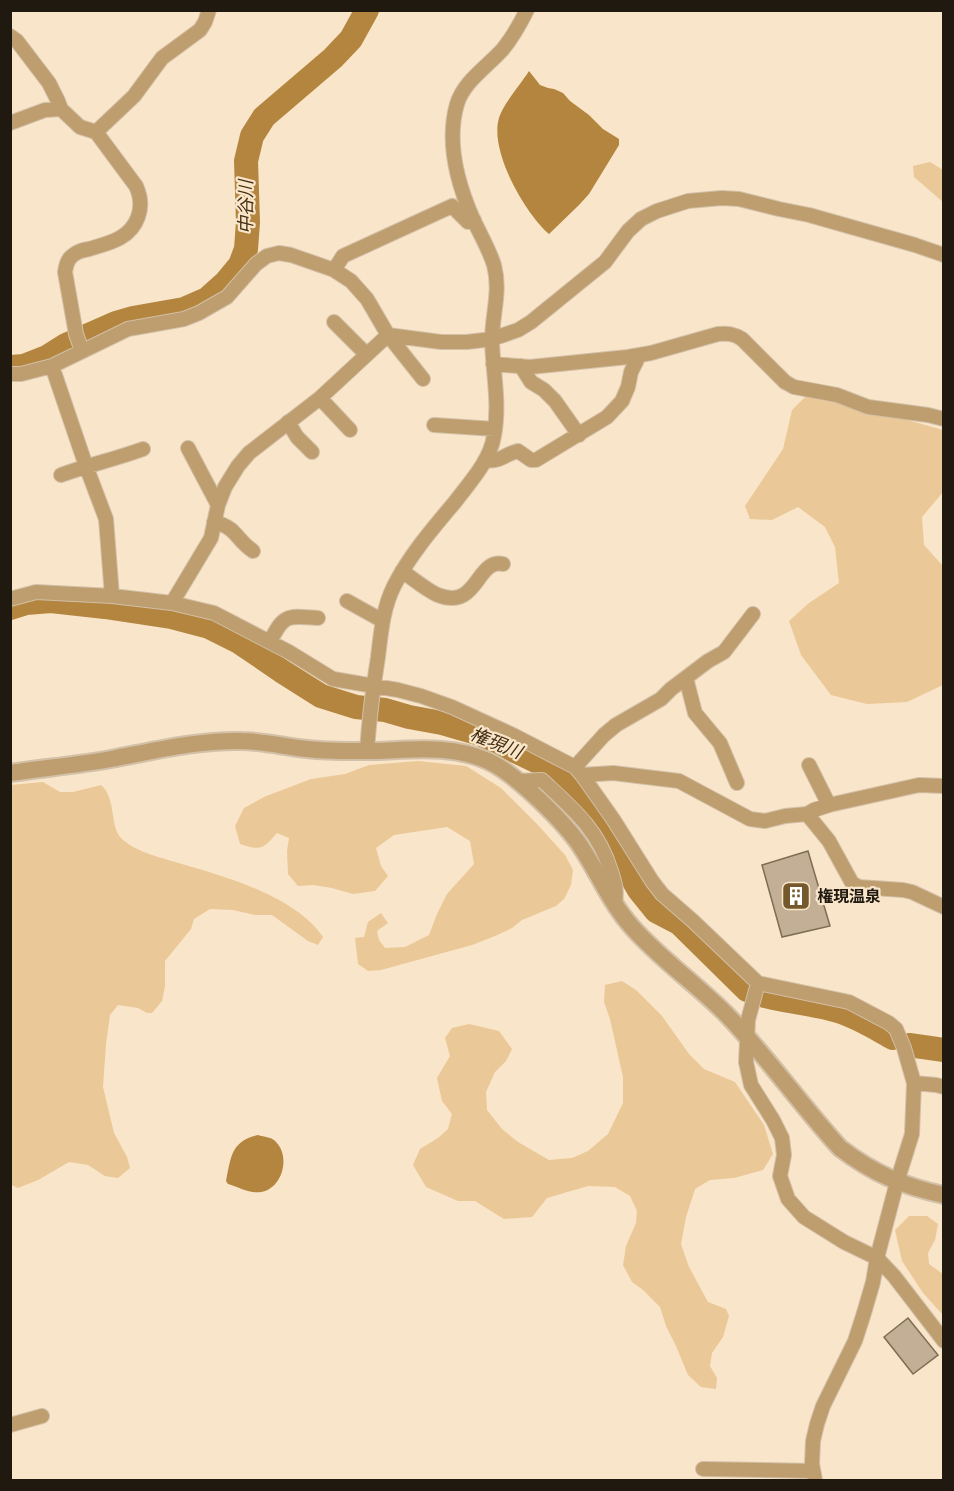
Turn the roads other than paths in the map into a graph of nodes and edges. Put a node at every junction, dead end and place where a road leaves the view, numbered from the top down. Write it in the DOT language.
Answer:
graph roads {
  1 [pos="210,10"];
  2 [pos="527,10"];
  3 [pos="10,36"];
  4 [pos="61,109"];
  5 [pos="10,123"];
  6 [pos="96,132"];
  7 [pos="474,220"];
  8 [pos="944,255"];
  9 [pos="334,270"];
  10 [pos="334,322"];
  11 [pos="388,335"];
  12 [pos="492,339"];
  13 [pos="79,344"];
  14 [pos="366,354"];
  15 [pos="639,356"];
  16 [pos="493,364"];
  17 [pos="52,366"];
  18 [pos="521,366"];
  19 [pos="12,370"];
  20 [pos="423,379"];
  21 [pos="320,398"];
  22 [pos="944,419"];
  23 [pos="288,422"];
  24 [pos="434,425"];
  25 [pos="495,429"];
  26 [pos="350,430"];
  27 [pos="579,435"];
  28 [pos="188,448"];
  29 [pos="143,449"];
  30 [pos="312,452"];
  31 [pos="485,460"];
  32 [pos="86,466"];
  33 [pos="61,475"];
  34 [pos="218,505"];
  35 [pos="214,522"];
  36 [pos="253,551"];
  37 [pos="503,564"];
  38 [pos="402,572"];
  39 [pos="112,596"];
  40 [pos="10,599"];
  41 [pos="347,601"];
  42 [pos="172,603"];
  43 [pos="314,614"];
  44 [pos="753,614"];
  45 [pos="383,621"];
  46 [pos="270,642"];
  47 [pos="686,678"];
  48 [pos="373,691"];
  49 [pos="367,751"];
  50 [pos="809,765"];
  51 [pos="579,771"];
  52 [pos="10,772"];
  53 [pos="517,781"];
  54 [pos="738,783"];
  55 [pos="944,786"];
  56 [pos="829,805"];
  57 [pos="807,814"];
  58 [pos="605,829"];
  59 [pos="615,903"];
  60 [pos="944,907"];
  61 [pos="756,990"];
  62 [pos="747,1037"];
  63 [pos="914,1083"];
  64 [pos="944,1087"];
  65 [pos="897,1182"];
  66 [pos="944,1195"];
  67 [pos="877,1258"];
  68 [pos="944,1341"];
  69 [pos="42,1416"];
  70 [pos="10,1425"];
  71 [pos="703,1469"];
  72 [pos="814,1476"];
  1 -- 6 [label="street"];
  2 -- 7 [label="street"];
  3 -- 4 [label="street"];
  4 -- 5 [label="street"];
  4 -- 6 [label="street"];
  6 -- 13 [label="street"];
  7 -- 9 [label="street"];
  7 -- 12 [label="street"];
  8 -- 12 [label="street"];
  9 -- 11 [label="street"];
  9 -- 13 [label="street"];
  10 -- 14 [label="street"];
  11 -- 12 [label="street"];
  11 -- 14 [label="street"];
  11 -- 20 [label="street"];
  12 -- 16 [label="street"];
  13 -- 17 [label="street"];
  14 -- 21 [label="street"];
  15 -- 18 [label="street"];
  15 -- 22 [label="street"];
  15 -- 27 [label="street"];
  16 -- 18 [label="street"];
  16 -- 25 [label="street"];
  17 -- 19 [label="street"];
  17 -- 32 [label="street"];
  18 -- 27 [label="street"];
  21 -- 23 [label="street"];
  21 -- 26 [label="street"];
  23 -- 30 [label="street"];
  23 -- 34 [label="street"];
  24 -- 25 [label="street"];
  25 -- 31 [label="street"];
  27 -- 31 [label="street"];
  28 -- 34 [label="street"];
  29 -- 32 [label="street"];
  31 -- 38 [label="street"];
  32 -- 33 [label="street"];
  32 -- 39 [label="street"];
  34 -- 35 [label="street"];
  35 -- 36 [label="street"];
  35 -- 42 [label="street"];
  37 -- 38 [label="street"];
  38 -- 45 [label="street"];
  39 -- 40 [label="street"];
  39 -- 42 [label="street"];
  41 -- 45 [label="street"];
  42 -- 46 [label="street"];
  43 -- 46 [label="street"];
  44 -- 47 [label="street"];
  45 -- 48 [label="street"];
  46 -- 48 [label="street"];
  47 -- 51 [label="street"];
  47 -- 54 [label="street"];
  48 -- 49 [label="street"];
  48 -- 51 [label="street"];
  49 -- 52 [label="street"];
  49 -- 53 [label="street"];
  50 -- 56 [label="street"];
  51 -- 57 [label="street"];
  51 -- 58 [label="street"];
  53 -- 58 [label="street"];
  53 -- 59 [label="street"];
  55 -- 56 [label="street"];
  56 -- 57 [label="street"];
  57 -- 60 [label="street"];
  58 -- 59 [label="street"];
  58 -- 61 [label="street"];
  59 -- 62 [label="street"];
  61 -- 62 [label="street"];
  61 -- 63 [label="street"];
  62 -- 65 [label="street"];
  62 -- 67 [label="street"];
  63 -- 64 [label="street"];
  63 -- 65 [label="street"];
  65 -- 66 [label="street"];
  65 -- 67 [label="street"];
  67 -- 68 [label="street"];
  67 -- 72 [label="street"];
  69 -- 70 [label="street"];
  71 -- 72 [label="street"];
}
